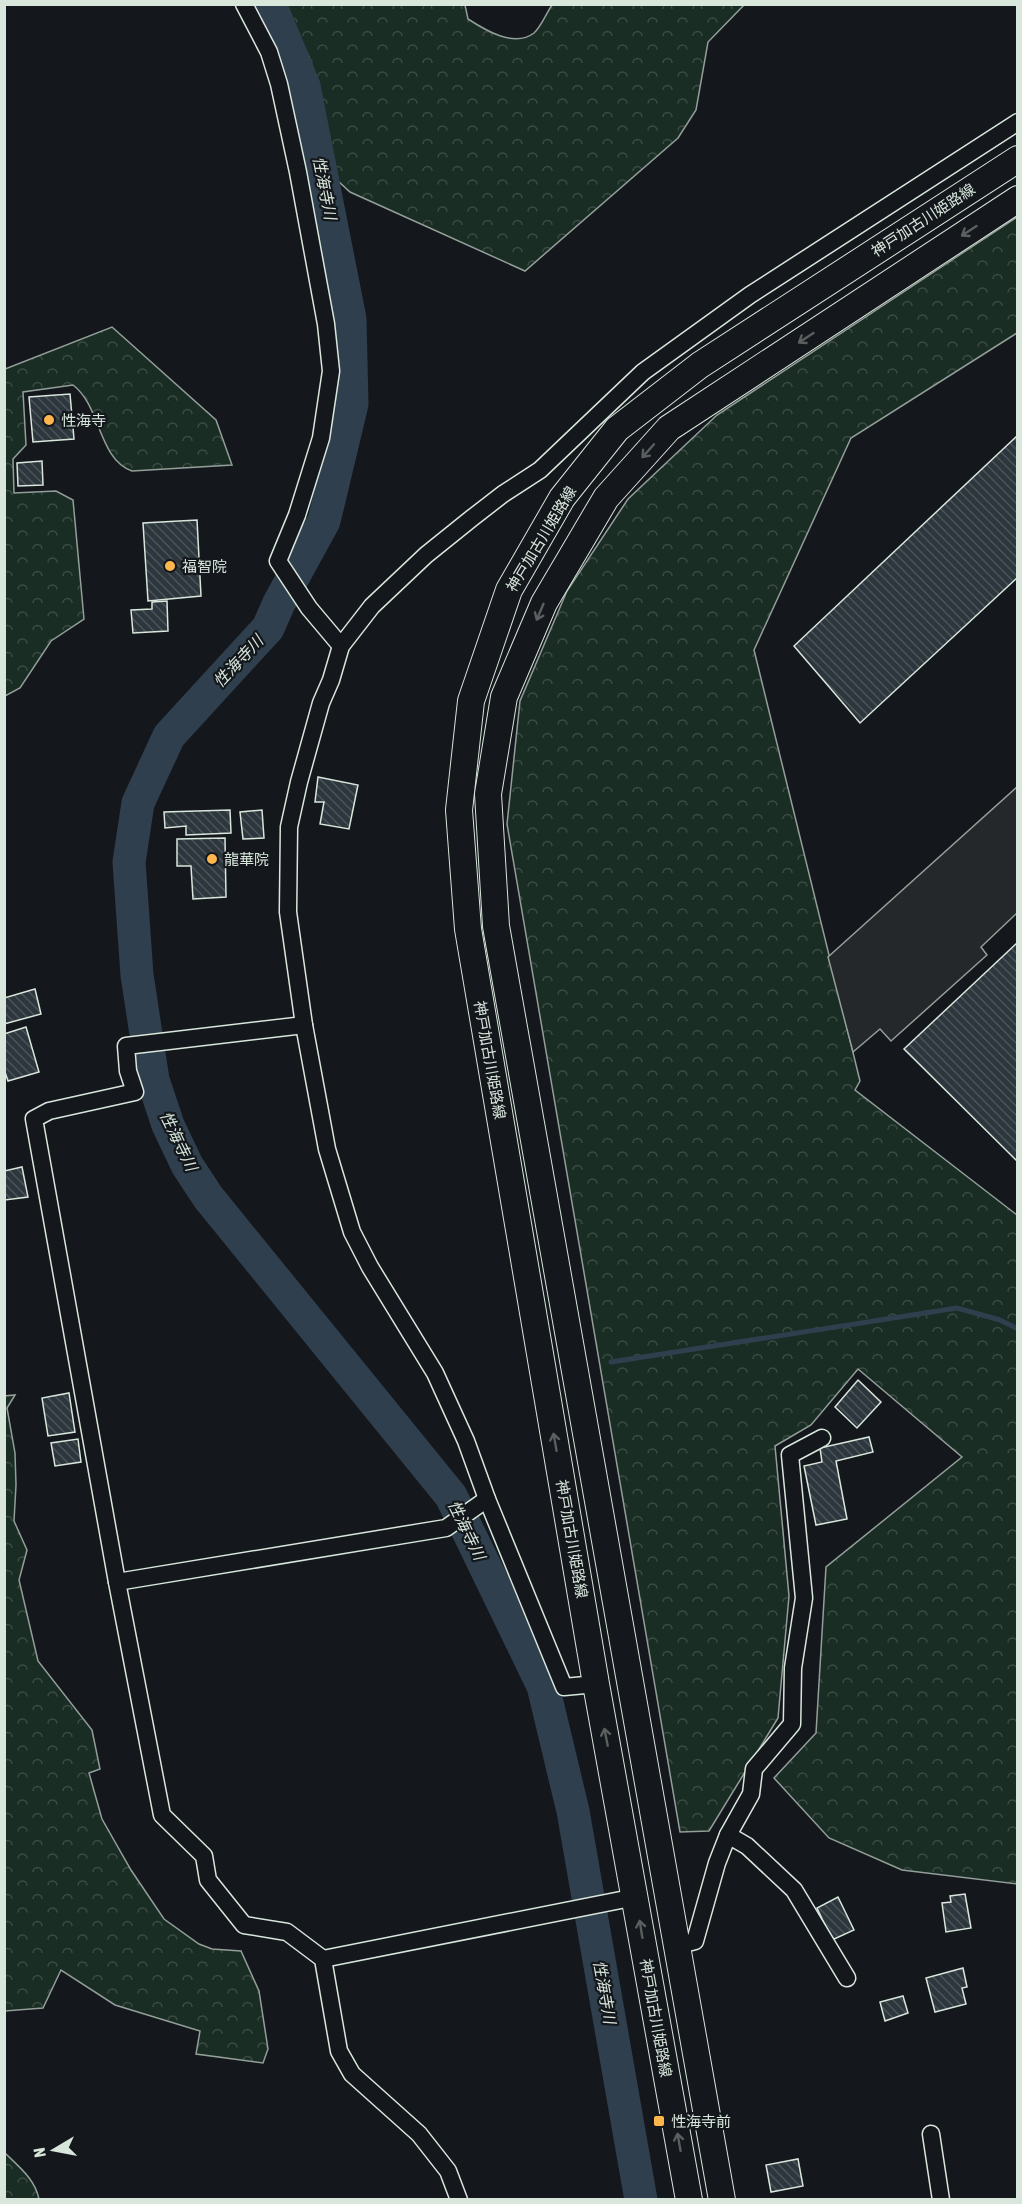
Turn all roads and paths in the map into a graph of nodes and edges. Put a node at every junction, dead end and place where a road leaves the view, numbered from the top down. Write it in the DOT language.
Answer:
graph roads {
  1 [pos="244,4"];
  2 [pos="1017,122"];
  3 [pos="1017,159"];
  4 [pos="1017,199"];
  5 [pos="341,646"];
  6 [pos="304,1025"];
  7 [pos="822,1438"];
  8 [pos="482,1503"];
  9 [pos="117,1582"];
  10 [pos="596,1684"];
  11 [pos="728,1836"];
  12 [pos="629,1898"];
  13 [pos="676,1946"];
  14 [pos="323,1959"];
  15 [pos="847,1978"];
  16 [pos="931,2134"];
  17 [pos="459,2199"];
  18 [pos="689,2199"];
  19 [pos="722,2199"];
  20 [pos="941,2199"];
  1 -- 5 [label="street"];
  2 -- 5 [label="street"];
  10 -- 3 [label="main road, 神戸加古川姫路線, one-way"];
  4 -- 13 [label="main road, 神戸加古川姫路線, one-way"];
  5 -- 6 [label="street"];
  6 -- 8 [label="street"];
  6 -- 9 [label="street"];
  7 -- 11 [label="street"];
  8 -- 9 [label="street"];
  8 -- 10 [label="street"];
  9 -- 14 [label="street"];
  12 -- 10 [label="main road, 神戸加古川姫路線, one-way"];
  11 -- 13 [label="street"];
  11 -- 15 [label="street"];
  12 -- 14 [label="street"];
  18 -- 12 [label="main road, 神戸加古川姫路線, one-way"];
  13 -- 19 [label="main road, 神戸加古川姫路線"];
  14 -- 17 [label="street"];
  16 -- 20 [label="street"];
}
